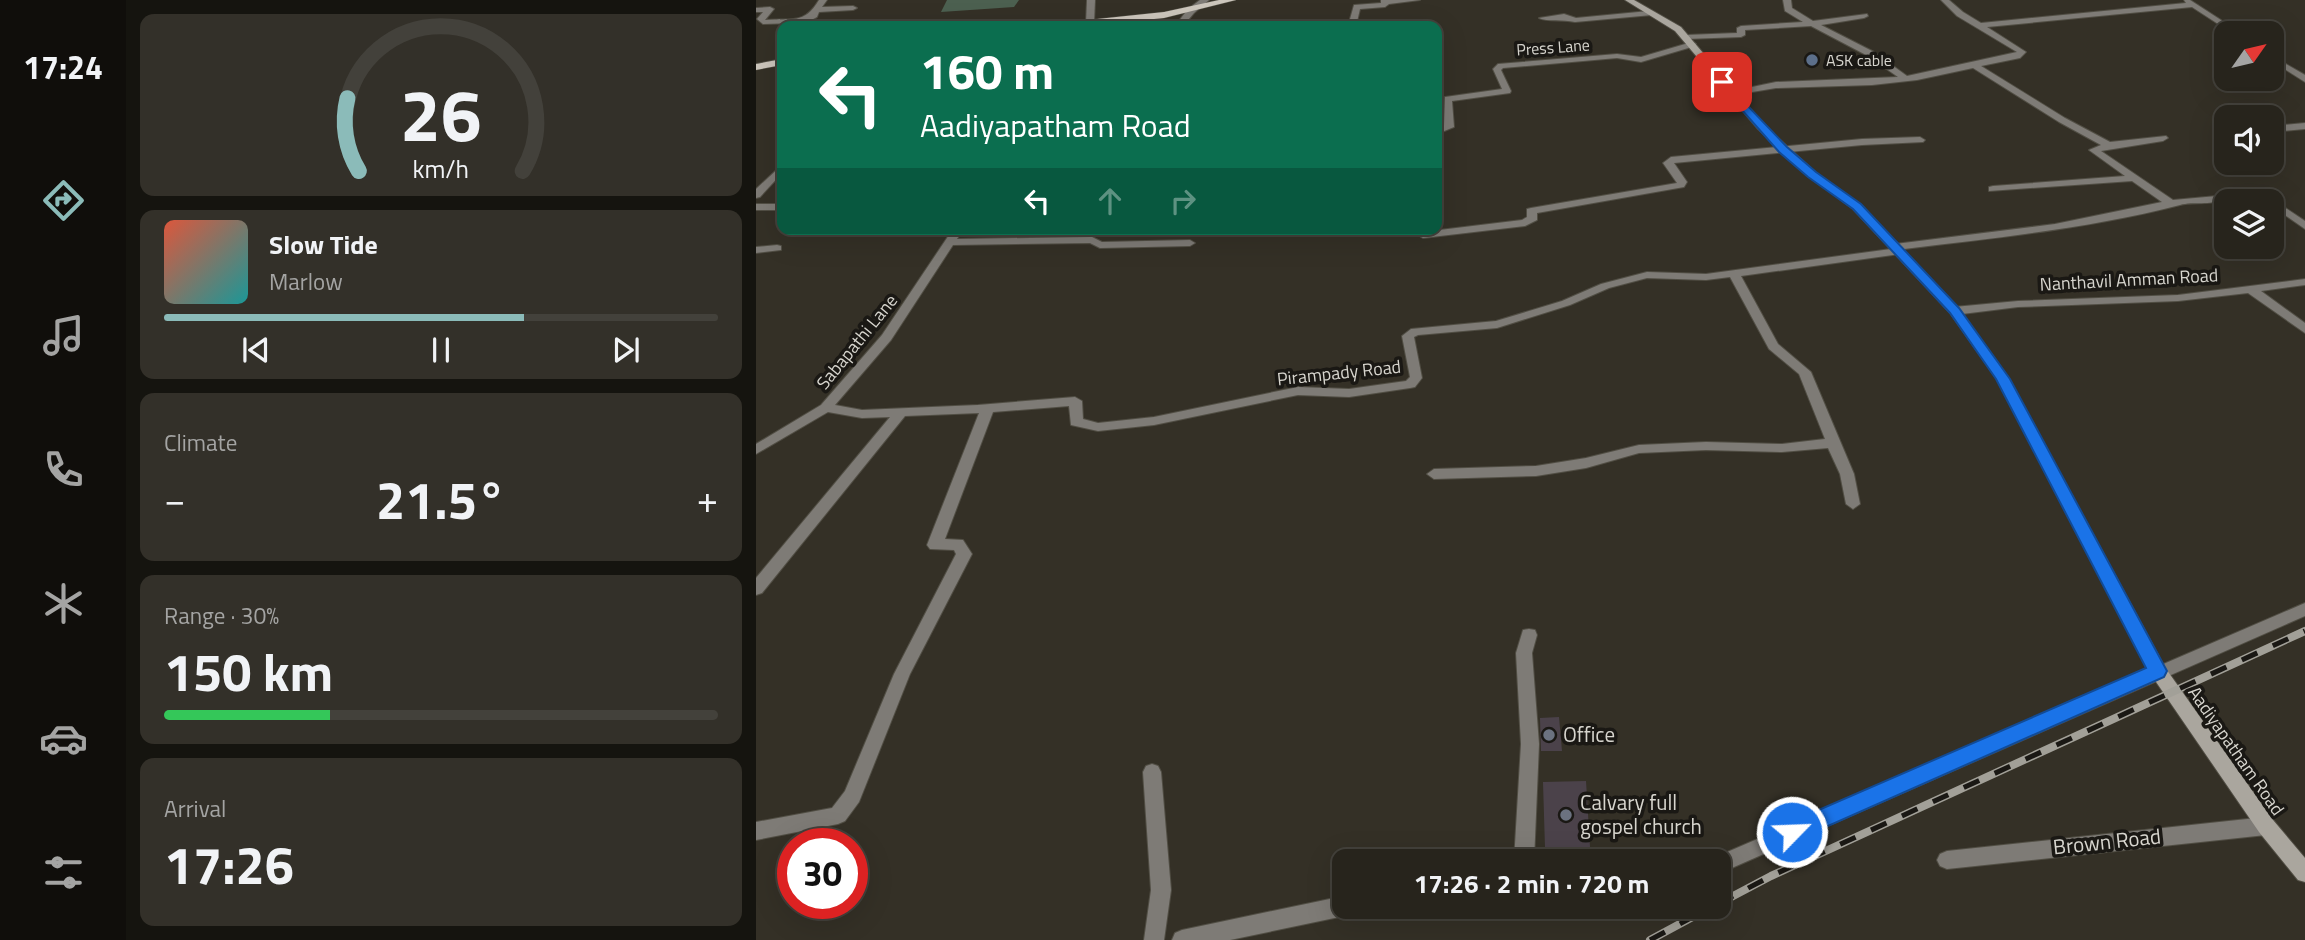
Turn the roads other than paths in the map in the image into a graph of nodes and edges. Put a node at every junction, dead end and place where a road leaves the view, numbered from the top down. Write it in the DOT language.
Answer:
graph roads {
  1 [pos="823,0"];
  2 [pos="1091,0"];
  3 [pos="1205,0"];
  4 [pos="1231,0"];
  5 [pos="1416,0"];
  6 [pos="1629,0"];
  7 [pos="1787,0"];
  8 [pos="1945,0"];
  9 [pos="1385,1"];
  10 [pos="2189,3"];
  11 [pos="853,8"];
  12 [pos="756,10"];
  13 [pos="817,10"];
  14 [pos="1191,10"];
  15 [pos="1649,13"];
  16 [pos="1864,16"];
  17 [pos="1544,18"];
  18 [pos="806,20"];
  19 [pos="777,21"];
  20 [pos="784,21"];
  21 [pos="1090,21"];
  22 [pos="1106,21"];
  23 [pos="1183,21"];
  24 [pos="1353,21"];
  25 [pos="2218,21"];
  26 [pos="1811,23"];
  27 [pos="1979,26"];
  28 [pos="756,28"];
  29 [pos="777,28"];
  30 [pos="1689,41"];
  31 [pos="777,63"];
  32 [pos="1975,65"];
  33 [pos="2284,66"];
  34 [pos="756,67"];
  35 [pos="2288,69"];
  36 [pos="2305,69"];
  37 [pos="1905,78"];
  38 [pos="2305,79"];
  39 [pos="1731,94"];
  40 [pos="2305,125"];
  41 [pos="2284,128"];
  42 [pos="1442,129"];
  43 [pos="2163,138"];
  44 [pos="1920,140"];
  45 [pos="2109,145"];
  46 [pos="1783,149"];
  47 [pos="777,173"];
  48 [pos="2138,180"];
  49 [pos="1993,189"];
  50 [pos="756,195"];
  51 [pos="2214,199"];
  52 [pos="2172,204"];
  53 [pos="756,207"];
  54 [pos="777,207"];
  55 [pos="2284,211"];
  56 [pos="2305,226"];
  57 [pos="1442,233"];
  58 [pos="954,235"];
  59 [pos="950,242"];
  60 [pos="1190,243"];
  61 [pos="778,248"];
  62 [pos="1897,249"];
  63 [pos="756,250"];
  64 [pos="1734,274"];
  65 [pos="2305,282"];
  66 [pos="2251,289"];
  67 [pos="1954,311"];
  68 [pos="2305,329"];
  69 [pos="826,408"];
  70 [pos="989,408"];
  71 [pos="902,411"];
  72 [pos="1833,443"];
  73 [pos="756,450"];
  74 [pos="1434,474"];
  75 [pos="1853,504"];
  76 [pos="756,589"];
  77 [pos="2305,609"];
  78 [pos="1529,635"];
  79 [pos="2158,671"];
  80 [pos="1152,772"];
  81 [pos="2266,826"];
  82 [pos="756,831"];
  83 [pos="1525,849"];
  84 [pos="1731,859"];
  85 [pos="1947,860"];
  86 [pos="2305,873"];
  87 [pos="1332,909"];
  88 [pos="1154,940"];
  89 [pos="1182,940"];
  1 -- 13 [label="street"];
  2 -- 21 [label="street"];
  3 -- 14 [label="street"];
  4 -- 14 [label="main road"];
  5 -- 9 [label="street"];
  6 -- 15 [label="street, Aadiyapatham Road"];
  7 -- 26 [label="street"];
  8 -- 27 [label="street"];
  9 -- 24 [label="street"];
  10 -- 25 [label="street"];
  10 -- 27 [label="street"];
  11 -- 13 [label="street"];
  12 -- 19 [label="street"];
  13 -- 18 [label="street"];
  14 -- 22 [label="main road"];
  14 -- 23 [label="street"];
  15 -- 17 [label="street"];
  15 -- 30 [label="street, Aadiyapatham Road"];
  16 -- 26 [label="street"];
  18 -- 20 [label="street"];
  26 -- 30 [label="street"];
  26 -- 37 [label="street"];
  27 -- 32 [label="street"];
  28 -- 29 [label="street"];
  30 -- 39 [label="street, Aadiyapatham Road"];
  30 -- 42 [label="street, Press Lane"];
  31 -- 34 [label="main road"];
  32 -- 37 [label="street"];
  32 -- 45 [label="street"];
  33 -- 35 [label="street"];
  35 -- 36 [label="street"];
  35 -- 38 [label="street"];
  37 -- 39 [label="street"];
  39 -- 46 [label="street, Aadiyapatham Road"];
  40 -- 41 [label="street"];
  43 -- 45 [label="street"];
  44 -- 46 [label="street"];
  45 -- 48 [label="street"];
  46 -- 57 [label="street"];
  46 -- 62 [label="street, Aadiyapatham Road"];
  47 -- 50 [label="street"];
  48 -- 49 [label="street"];
  48 -- 52 [label="street"];
  51 -- 52 [label="street, Pirampady Road"];
  52 -- 62 [label="street, Pirampady Road"];
  53 -- 54 [label="street"];
  55 -- 56 [label="street"];
  58 -- 59 [label="street, Sabapathi Lane"];
  59 -- 60 [label="street"];
  59 -- 69 [label="street, Sabapathi Lane"];
  61 -- 63 [label="street"];
  62 -- 64 [label="street, Pirampady Road"];
  62 -- 67 [label="street, Aadiyapatham Road"];
  64 -- 70 [label="street, Pirampady Road"];
  64 -- 72 [label="street"];
  65 -- 66 [label="street, Nanthavil Amman Road"];
  66 -- 67 [label="street, Nanthavil Amman Road"];
  66 -- 68 [label="street"];
  67 -- 79 [label="street, Aadiyapatham Road"];
  69 -- 71 [label="street, Pirampady Road"];
  69 -- 73 [label="street, Sabapathi Lane"];
  70 -- 71 [label="street, Pirampady Road"];
  70 -- 82 [label="street"];
  71 -- 76 [label="street"];
  72 -- 74 [label="street"];
  72 -- 75 [label="street"];
  77 -- 79 [label="street"];
  78 -- 83 [label="street"];
  79 -- 81 [label="street, Aadiyapatham Road"];
  79 -- 84 [label="street"];
  80 -- 88 [label="street"];
  81 -- 85 [label="street, Brown Road"];
  81 -- 86 [label="street, Aadiyapatham Road"];
  87 -- 89 [label="street"];
}
